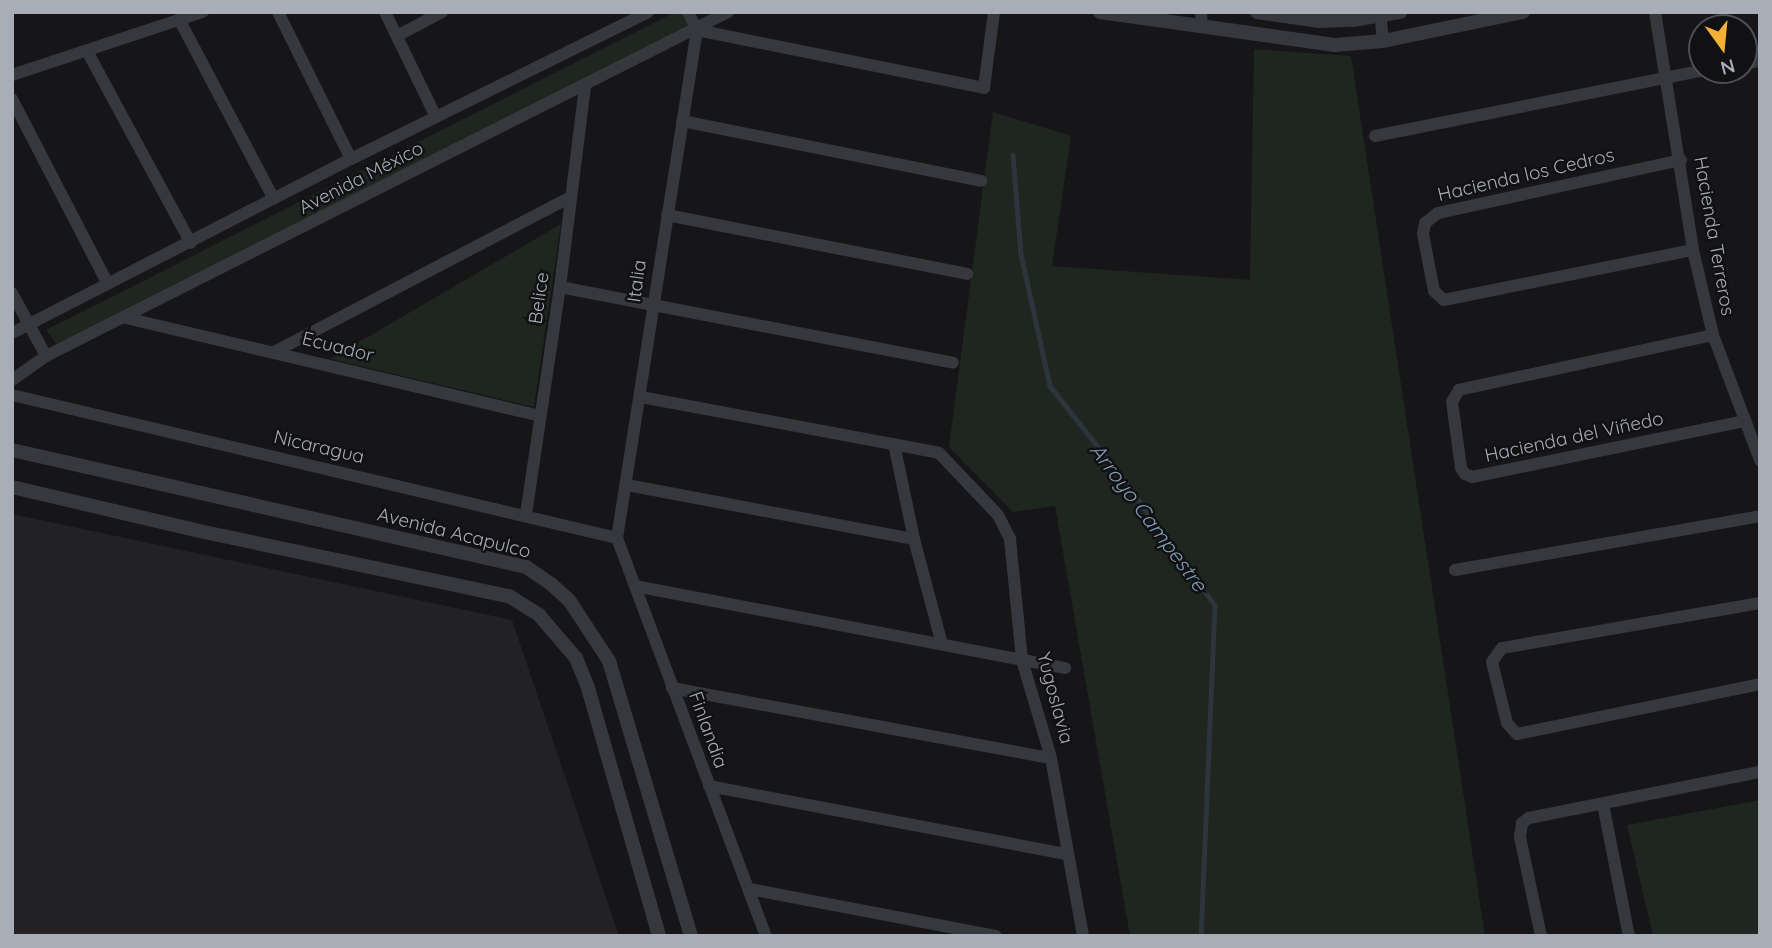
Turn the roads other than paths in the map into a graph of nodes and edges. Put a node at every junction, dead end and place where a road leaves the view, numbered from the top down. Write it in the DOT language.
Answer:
graph roads {
  1 [pos="203,12"];
  2 [pos="278,12"];
  3 [pos="385,12"];
  4 [pos="442,12"];
  5 [pos="648,12"];
  6 [pos="688,12"];
  7 [pos="729,12"];
  8 [pos="994,12"];
  9 [pos="1257,12"];
  10 [pos="1400,12"];
  11 [pos="1523,12"];
  12 [pos="1654,12"];
  13 [pos="1107,13"];
  14 [pos="1380,14"];
  15 [pos="1291,15"];
  16 [pos="1201,19"];
  17 [pos="180,20"];
  18 [pos="697,30"];
  19 [pos="397,36"];
  20 [pos="1293,41"];
  21 [pos="1383,41"];
  22 [pos="88,51"];
  23 [pos="1688,73"];
  24 [pos="12,75"];
  25 [pos="1667,76"];
  26 [pos="585,87"];
  27 [pos="12,99"];
  28 [pos="436,117"];
  29 [pos="682,121"];
  30 [pos="1375,136"];
  31 [pos="351,159"];
  32 [pos="1681,160"];
  33 [pos="981,181"];
  34 [pos="571,197"];
  35 [pos="274,199"];
  36 [pos="667,215"];
  37 [pos="191,243"];
  38 [pos="1693,250"];
  39 [pos="967,274"];
  40 [pos="108,284"];
  41 [pos="560,288"];
  42 [pos="12,293"];
  43 [pos="653,303"];
  44 [pos="126,318"];
  45 [pos="29,324"];
  46 [pos="12,333"];
  47 [pos="1713,335"];
  48 [pos="276,351"];
  49 [pos="46,356"];
  50 [pos="953,363"];
  51 [pos="12,380"];
  52 [pos="12,395"];
  53 [pos="641,397"];
  54 [pos="540,416"];
  55 [pos="1745,421"];
  56 [pos="894,444"];
  57 [pos="12,450"];
  58 [pos="1760,460"];
  59 [pos="627,485"];
  60 [pos="12,488"];
  61 [pos="526,514"];
  62 [pos="1760,516"];
  63 [pos="617,538"];
  64 [pos="914,539"];
  65 [pos="1455,570"];
  66 [pos="635,586"];
  67 [pos="1760,603"];
  68 [pos="942,644"];
  69 [pos="1022,660"];
  70 [pos="1065,668"];
  71 [pos="1760,684"];
  72 [pos="672,688"];
  73 [pos="1051,758"];
  74 [pos="1760,772"];
  75 [pos="709,786"];
  76 [pos="1603,804"];
  77 [pos="1067,854"];
  78 [pos="750,889"];
  79 [pos="659,936"];
  80 [pos="691,936"];
  81 [pos="766,936"];
  82 [pos="996,936"];
  83 [pos="1083,936"];
  84 [pos="1541,936"];
  85 [pos="1629,936"];
  1 -- 17 [label="street"];
  2 -- 31 [label="street"];
  3 -- 19 [label="street"];
  4 -- 19 [label="street"];
  5 -- 28 [label="street, Avenida México"];
  6 -- 18 [label="street"];
  7 -- 18 [label="street, Avenida México"];
  8 -- 18 [label="street"];
  9 -- 15 [label="street"];
  10 -- 14 [label="street"];
  11 -- 21 [label="street"];
  12 -- 25 [label="street, Hacienda Terreros"];
  13 -- 16 [label="street"];
  14 -- 15 [label="street"];
  14 -- 21 [label="street"];
  15 -- 20 [label="street"];
  16 -- 20 [label="street"];
  17 -- 22 [label="street"];
  17 -- 35 [label="street"];
  18 -- 26 [label="street, Avenida México"];
  18 -- 29 [label="street, Italia"];
  19 -- 28 [label="street"];
  20 -- 21 [label="street"];
  22 -- 24 [label="street"];
  22 -- 37 [label="street"];
  23 -- 25 [label="street"];
  25 -- 30 [label="street"];
  25 -- 32 [label="street, Hacienda Terreros"];
  26 -- 34 [label="street, Belice"];
  26 -- 44 [label="street, Avenida México"];
  27 -- 40 [label="street"];
  28 -- 31 [label="street, Avenida México"];
  29 -- 33 [label="street"];
  29 -- 36 [label="street, Italia"];
  31 -- 35 [label="street, Avenida México"];
  32 -- 38 [label="street, Hacienda Terreros"];
  32 -- 38 [label="street, Hacienda los Cedros"];
  34 -- 41 [label="street, Belice"];
  34 -- 48 [label="street"];
  35 -- 37 [label="street, Avenida México"];
  36 -- 39 [label="street"];
  36 -- 43 [label="street, Italia"];
  37 -- 40 [label="street, Avenida México"];
  38 -- 47 [label="street, Hacienda Terreros"];
  40 -- 45 [label="street, Avenida México"];
  41 -- 43 [label="street"];
  41 -- 54 [label="street, Belice"];
  42 -- 45 [label="street"];
  43 -- 50 [label="street"];
  43 -- 53 [label="street, Italia"];
  44 -- 48 [label="street, Ecuador"];
  44 -- 49 [label="street, Avenida México"];
  45 -- 46 [label="street, Avenida México"];
  45 -- 49 [label="street"];
  47 -- 55 [label="street, Hacienda Terreros"];
  47 -- 55 [label="street, Hacienda del Viñedo"];
  48 -- 54 [label="street, Ecuador"];
  49 -- 51 [label="street, Avenida México"];
  52 -- 61 [label="street, Nicaragua"];
  53 -- 56 [label="street"];
  53 -- 59 [label="street, Italia"];
  54 -- 61 [label="street, Belice"];
  55 -- 58 [label="street, Hacienda Terreros"];
  56 -- 64 [label="street"];
  56 -- 69 [label="street, Yugoslavia"];
  57 -- 80 [label="street, Avenida Acapulco"];
  59 -- 63 [label="street, Italia"];
  59 -- 64 [label="street"];
  60 -- 79 [label="street"];
  61 -- 63 [label="street, Nicaragua"];
  62 -- 65 [label="street"];
  63 -- 66 [label="street, Finlandia"];
  64 -- 68 [label="street"];
  66 -- 68 [label="street"];
  66 -- 72 [label="street, Finlandia"];
  67 -- 71 [label="street"];
  68 -- 69 [label="street"];
  69 -- 70 [label="street"];
  69 -- 73 [label="street, Yugoslavia"];
  72 -- 73 [label="street"];
  72 -- 75 [label="street, Finlandia"];
  73 -- 77 [label="street, Yugoslavia"];
  74 -- 76 [label="street"];
  75 -- 77 [label="street"];
  75 -- 78 [label="street, Finlandia"];
  76 -- 84 [label="street"];
  76 -- 85 [label="street"];
  77 -- 83 [label="street, Yugoslavia"];
  78 -- 81 [label="street, Finlandia"];
  78 -- 82 [label="street"];
}
